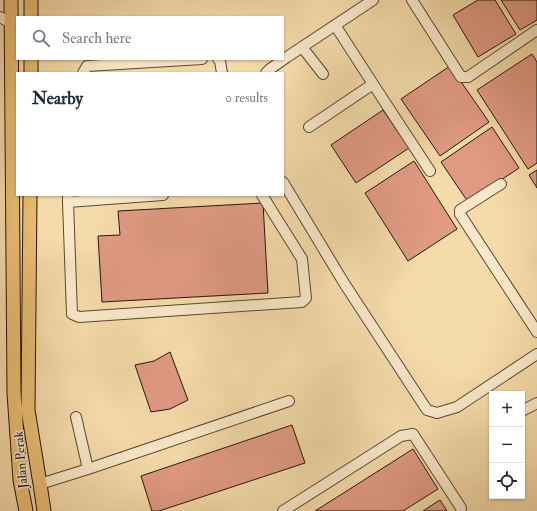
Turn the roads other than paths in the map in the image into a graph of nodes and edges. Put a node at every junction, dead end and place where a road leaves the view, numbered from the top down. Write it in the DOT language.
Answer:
graph roads {
  1 [pos="11,0"];
  2 [pos="372,0"];
  3 [pos="412,0"];
  4 [pos="18,16"];
  5 [pos="335,25"];
  6 [pos="537,30"];
  7 [pos="302,47"];
  8 [pos="284,59"];
  9 [pos="17,60"];
  10 [pos="31,60"];
  11 [pos="186,60"];
  12 [pos="219,60"];
  13 [pos="283,60"];
  14 [pos="16,72"];
  15 [pos="31,72"];
  16 [pos="84,72"];
  17 [pos="222,72"];
  18 [pos="267,72"];
  19 [pos="16,73"];
  20 [pos="323,74"];
  21 [pos="373,84"];
  22 [pos="14,110"];
  23 [pos="309,128"];
  24 [pos="430,171"];
  25 [pos="284,184"];
  26 [pos="501,184"];
  27 [pos="30,196"];
  28 [pos="127,196"];
  29 [pos="263,196"];
  30 [pos="91,197"];
  31 [pos="68,198"];
  32 [pos="537,332"];
  33 [pos="537,354"];
  34 [pos="289,401"];
  35 [pos="537,403"];
  36 [pos="525,409"];
  37 [pos="76,417"];
  38 [pos="88,469"];
  39 [pos="40,484"];
  40 [pos="461,508"];
  41 [pos="26,511"];
  42 [pos="44,511"];
  43 [pos="283,511"];
  1 -- 4 [label="main road, Jalan Perak"];
  2 -- 5 [label="lane"];
  3 -- 6 [label="lane"];
  5 -- 7 [label="lane"];
  5 -- 21 [label="lane"];
  7 -- 8 [label="lane"];
  7 -- 20 [label="lane"];
  9 -- 14 [label="main road, Jalan Perak"];
  10 -- 15 [label="main road"];
  11 -- 16 [label="lane"];
  12 -- 17 [label="lane"];
  13 -- 18 [label="lane"];
  19 -- 22 [label="main road, Jalan Perak"];
  21 -- 23 [label="lane"];
  21 -- 24 [label="lane"];
  22 -- 41 [label="main road, Jalan Perak"];
  25 -- 33 [label="lane"];
  26 -- 32 [label="lane"];
  27 -- 39 [label="main road, Jalan Perak"];
  28 -- 30 [label="lane"];
  29 -- 31 [label="lane"];
  30 -- 31 [label="lane"];
  34 -- 38 [label="lane"];
  35 -- 36 [label="lane"];
  37 -- 38 [label="lane"];
  38 -- 39 [label="lane"];
  39 -- 42 [label="main road, Jalan Perak"];
  40 -- 43 [label="lane"];
}
